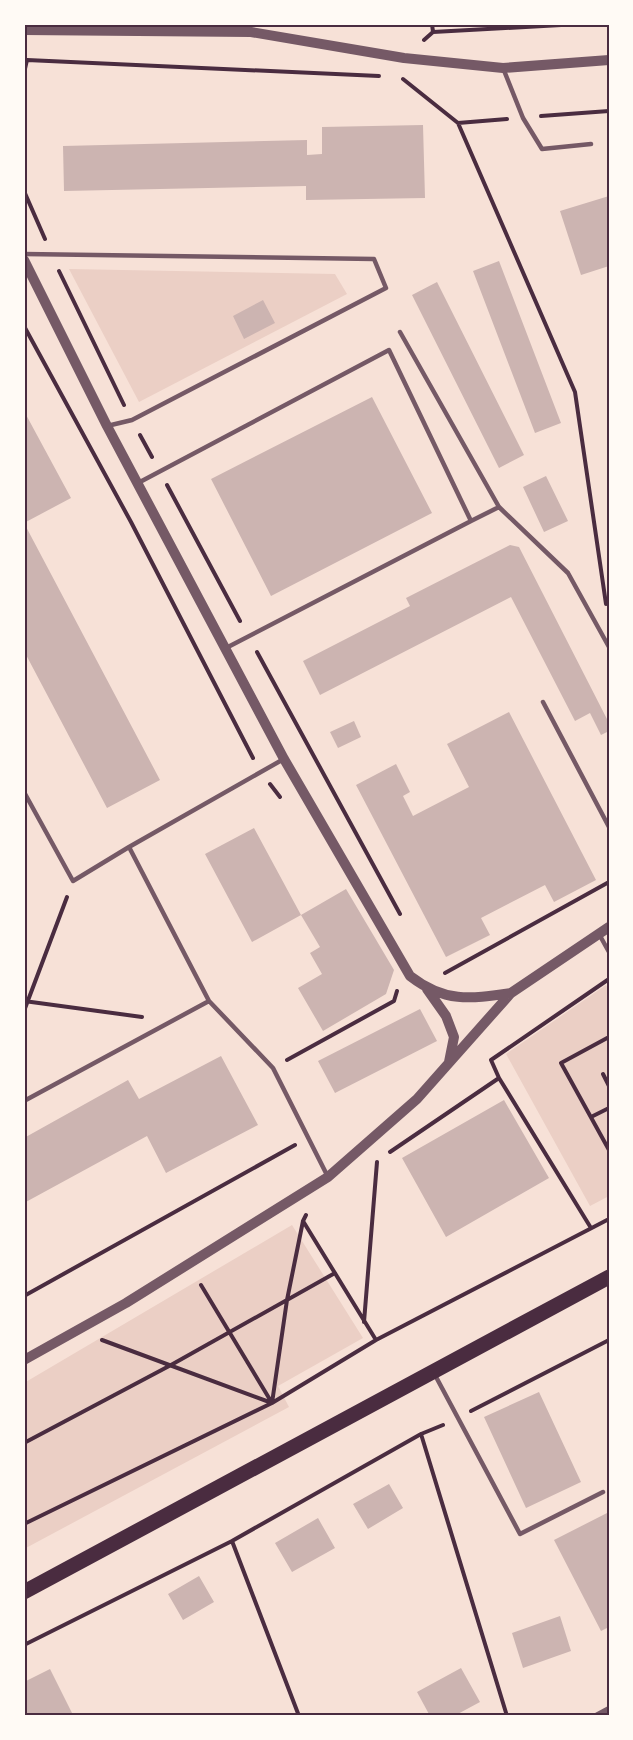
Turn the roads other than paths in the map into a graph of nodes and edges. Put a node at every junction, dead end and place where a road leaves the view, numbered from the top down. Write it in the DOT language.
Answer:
graph roads {
  1 [pos="24,30"];
  2 [pos="609,60"];
  3 [pos="503,68"];
  4 [pos="591,144"];
  5 [pos="24,254"];
  6 [pos="24,260"];
  7 [pos="400,332"];
  8 [pos="107,426"];
  9 [pos="137,483"];
  10 [pos="499,507"];
  11 [pos="471,521"];
  12 [pos="609,647"];
  13 [pos="226,648"];
  14 [pos="543,702"];
  15 [pos="284,759"];
  16 [pos="24,792"];
  17 [pos="609,826"];
  18 [pos="129,847"];
  19 [pos="609,927"];
  20 [pos="598,934"];
  21 [pos="609,952"];
  22 [pos="427,989"];
  23 [pos="511,993"];
  24 [pos="209,1001"];
  25 [pos="449,1064"];
  26 [pos="24,1101"];
  27 [pos="328,1177"];
  28 [pos="609,1276"];
  29 [pos="24,1360"];
  30 [pos="434,1371"];
  31 [pos="603,1492"];
  32 [pos="24,1592"];
  33 [pos="609,1708"];
  34 [pos="596,1716"];
  1 -- 3 [label="street"];
  2 -- 3 [label="street"];
  3 -- 4 [label="lane"];
  5 -- 8 [label="lane"];
  6 -- 8 [label="street"];
  7 -- 10 [label="lane"];
  8 -- 9 [label="street"];
  9 -- 11 [label="lane"];
  9 -- 13 [label="street"];
  10 -- 11 [label="lane"];
  10 -- 12 [label="lane"];
  11 -- 13 [label="lane"];
  13 -- 15 [label="street"];
  14 -- 17 [label="lane"];
  15 -- 18 [label="lane"];
  15 -- 22 [label="street"];
  16 -- 18 [label="lane"];
  18 -- 24 [label="lane"];
  19 -- 20 [label="street"];
  20 -- 21 [label="lane"];
  20 -- 23 [label="street"];
  22 -- 23 [label="street"];
  22 -- 25 [label="street"];
  23 -- 25 [label="street"];
  24 -- 26 [label="lane"];
  24 -- 27 [label="lane"];
  25 -- 27 [label="street"];
  27 -- 29 [label="street"];
  28 -- 30 [label="main road"];
  30 -- 31 [label="lane"];
  30 -- 32 [label="main road"];
  33 -- 34 [label="street"];
}
